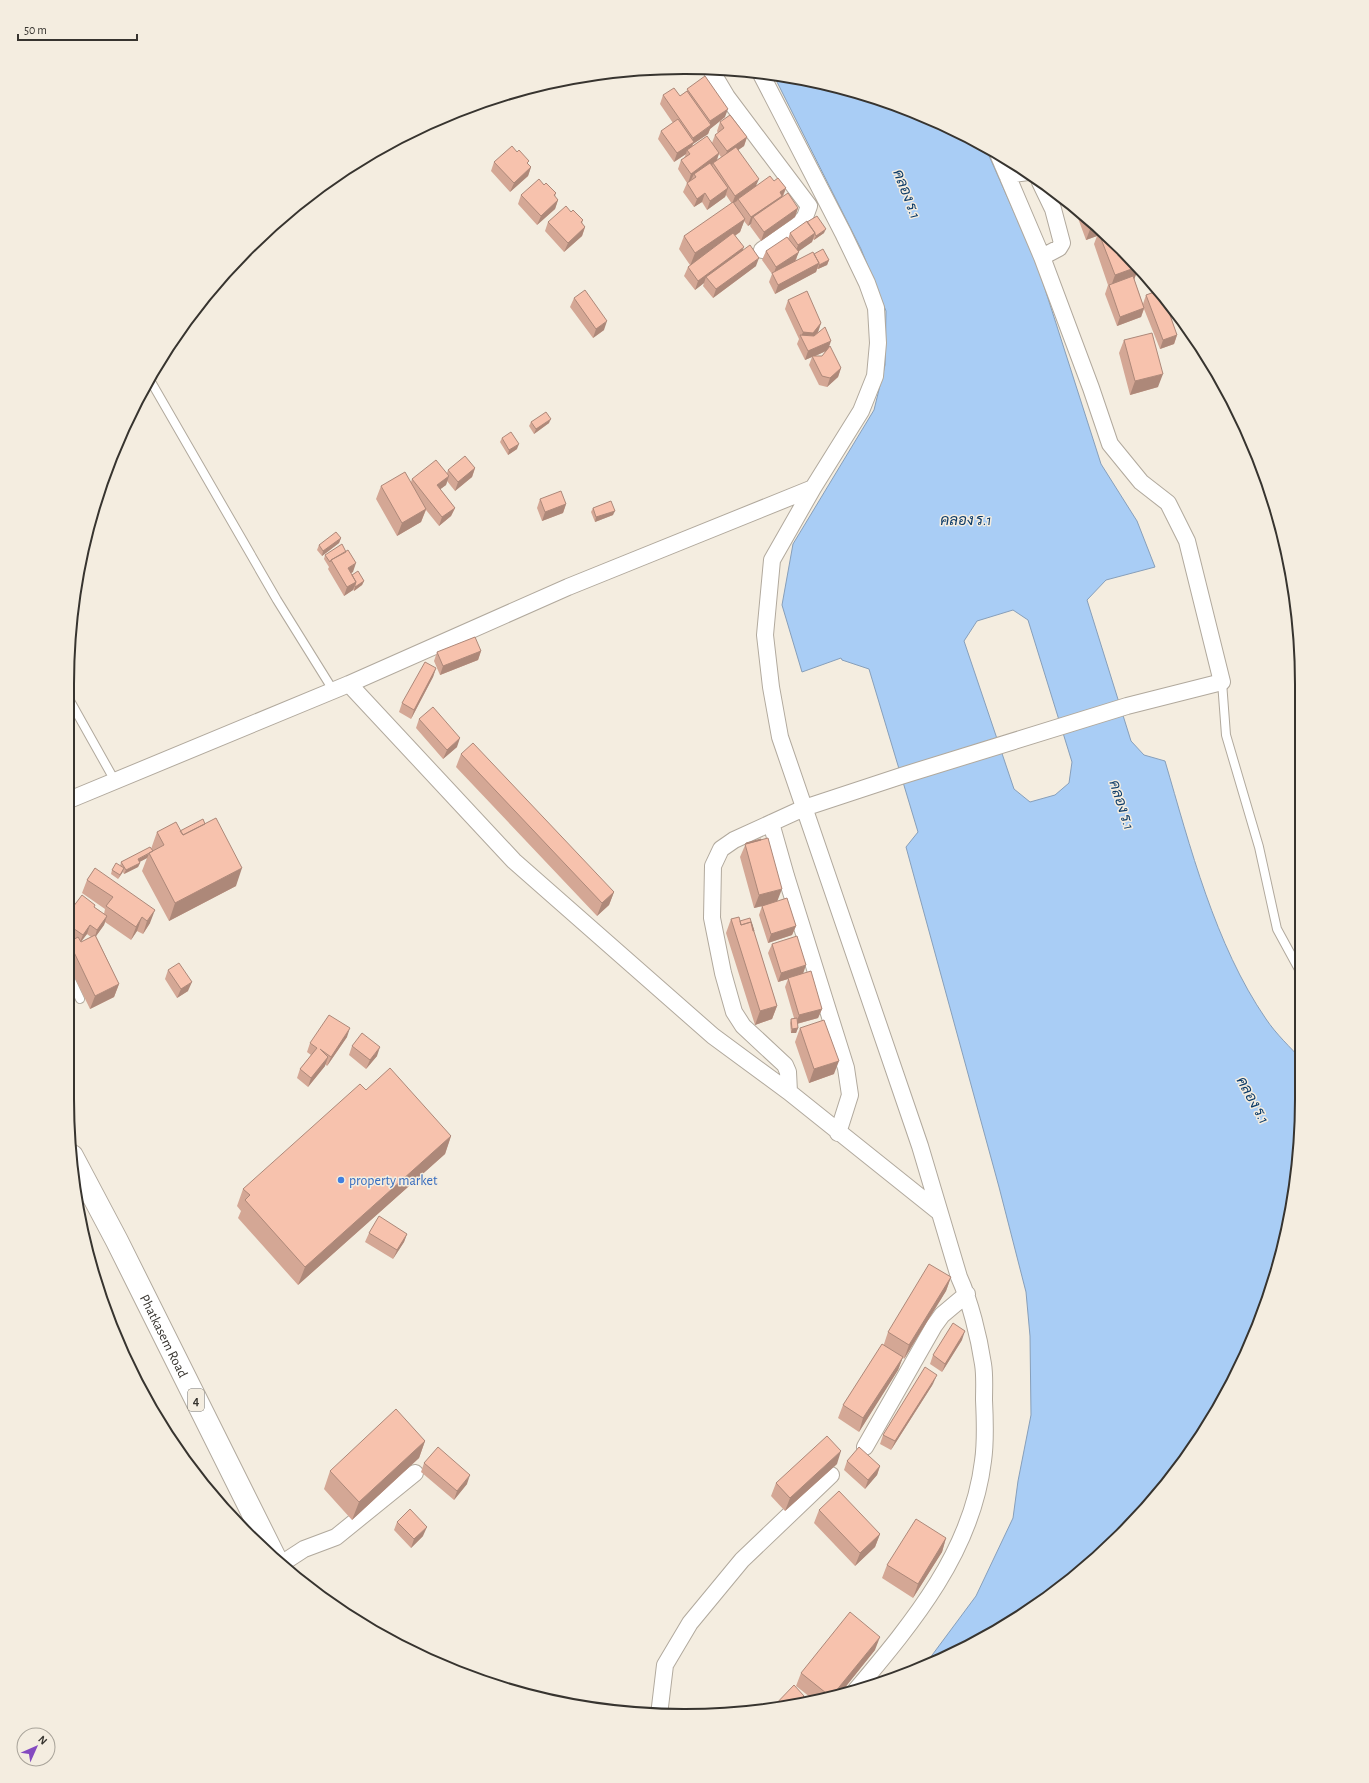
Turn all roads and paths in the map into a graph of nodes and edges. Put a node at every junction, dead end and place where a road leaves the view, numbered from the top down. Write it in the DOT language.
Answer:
graph roads {
  1 [pos="714,75"];
  2 [pos="764,79"];
  3 [pos="1002,164"];
  4 [pos="1018,173"];
  5 [pos="1007,175"];
  6 [pos="1045,192"];
  7 [pos="762,250"];
  8 [pos="1042,257"];
  9 [pos="153,385"];
  10 [pos="814,488"];
  11 [pos="1222,682"];
  12 [pos="349,684"];
  13 [pos="333,690"];
  14 [pos="74,708"];
  15 [pos="115,781"];
  16 [pos="74,798"];
  17 [pos="804,808"];
  18 [pos="771,823"];
  19 [pos="1295,962"];
  20 [pos="74,987"];
  21 [pos="80,1000"];
  22 [pos="789,1092"];
  23 [pos="838,1133"];
  24 [pos="78,1167"];
  25 [pos="939,1212"];
  26 [pos="967,1294"];
  27 [pos="865,1447"];
  28 [pos="415,1474"];
  29 [pos="831,1475"];
  30 [pos="268,1544"];
  31 [pos="286,1560"];
  32 [pos="862,1682"];
  33 [pos="660,1708"];
  1 -- 7 [label="street"];
  2 -- 10 [label="street"];
  3 -- 5 [label="street"];
  4 -- 5 [label="street"];
  5 -- 8 [label="street"];
  6 -- 8 [label="street"];
  8 -- 11 [label="street"];
  9 -- 13 [label="lane"];
  10 -- 12 [label="street"];
  10 -- 17 [label="street"];
  11 -- 17 [label="street"];
  11 -- 19 [label="lane"];
  12 -- 13 [label="street"];
  12 -- 22 [label="street"];
  13 -- 15 [label="street"];
  14 -- 15 [label="lane"];
  15 -- 16 [label="street"];
  17 -- 18 [label="street"];
  17 -- 25 [label="street"];
  18 -- 22 [label="street"];
  18 -- 23 [label="street"];
  20 -- 21 [label="lane"];
  22 -- 23 [label="street"];
  23 -- 25 [label="street"];
  24 -- 30 [label="highway, Phatkasem Road / 4"];
  25 -- 26 [label="street"];
  26 -- 27 [label="street"];
  26 -- 32 [label="street"];
  28 -- 31 [label="street"];
  29 -- 33 [label="street"];
}
